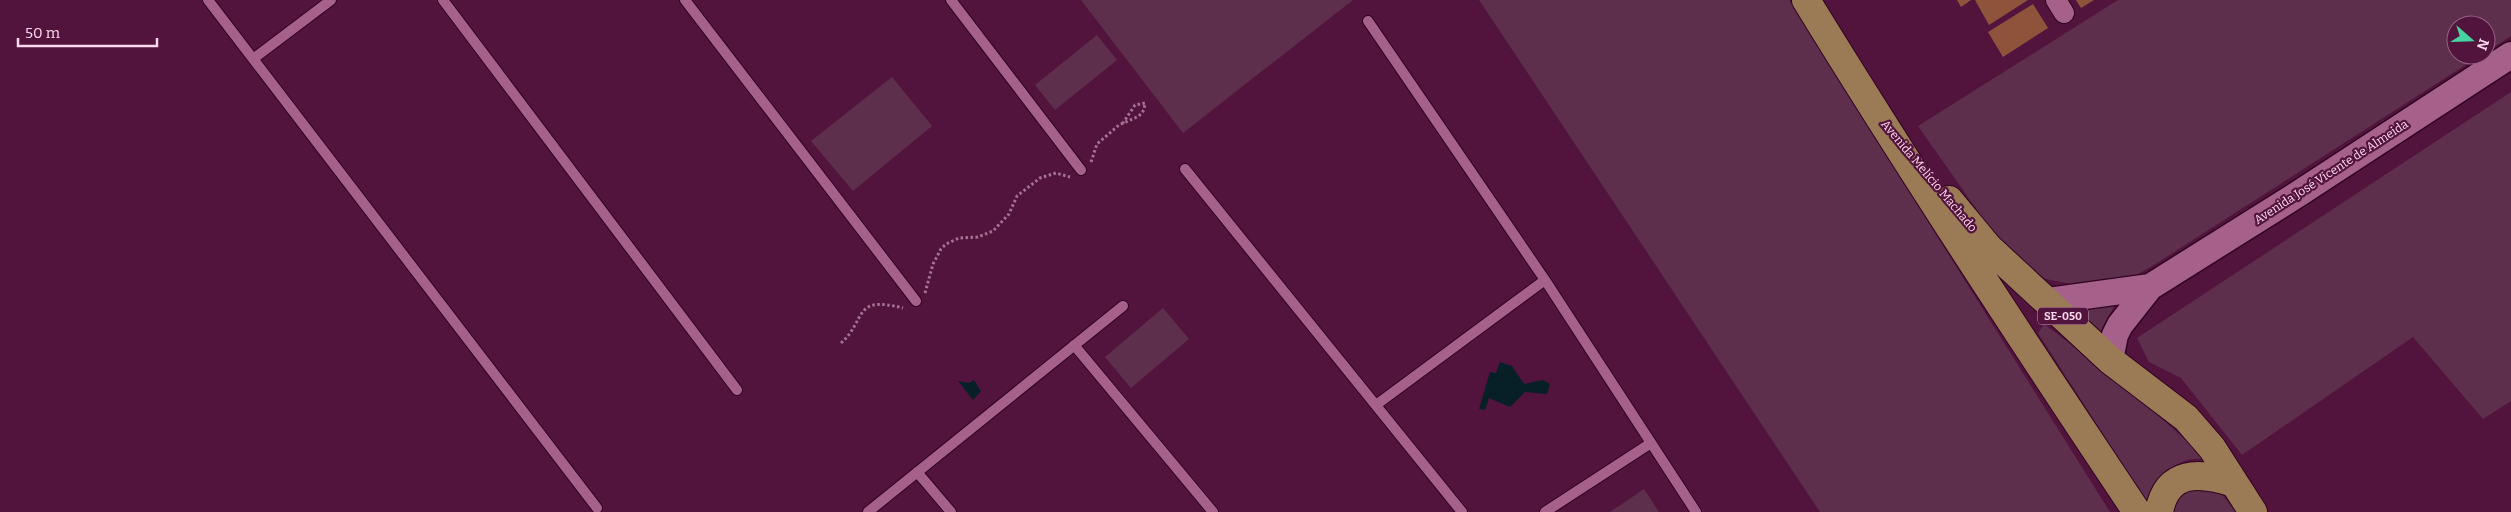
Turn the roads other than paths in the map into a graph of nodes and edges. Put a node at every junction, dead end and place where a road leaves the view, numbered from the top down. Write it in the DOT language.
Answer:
graph roads {
  1 [pos="208,0"];
  2 [pos="331,0"];
  3 [pos="443,0"];
  4 [pos="951,0"];
  5 [pos="1806,0"];
  6 [pos="690,2"];
  7 [pos="1368,21"];
  8 [pos="2511,55"];
  9 [pos="252,59"];
  10 [pos="1875,113"];
  11 [pos="1185,168"];
  12 [pos="1081,170"];
  13 [pos="1545,280"];
  14 [pos="2150,287"];
  15 [pos="2048,301"];
  16 [pos="916,302"];
  17 [pos="1123,306"];
  18 [pos="2021,339"];
  19 [pos="1074,345"];
  20 [pos="2110,360"];
  21 [pos="737,390"];
  22 [pos="1376,405"];
  23 [pos="1651,443"];
  24 [pos="917,472"];
  25 [pos="2234,483"];
  26 [pos="597,508"];
  27 [pos="868,512"];
  28 [pos="951,512"];
  29 [pos="1213,512"];
  30 [pos="1462,512"];
  31 [pos="1545,512"];
  32 [pos="1696,512"];
  33 [pos="2137,512"];
  34 [pos="2159,512"];
  35 [pos="2253,512"];
  1 -- 9 [label="lane"];
  2 -- 9 [label="lane"];
  3 -- 21 [label="lane"];
  4 -- 12 [label="lane"];
  5 -- 10 [label="main road, SE-050"];
  6 -- 16 [label="lane"];
  7 -- 13 [label="lane"];
  8 -- 14 [label="street, Avenida José Vicente de Almeida"];
  9 -- 26 [label="lane"];
  10 -- 15 [label="main road, Avenida Melício Machado / SE-050"];
  10 -- 18 [label="main road, Avenida Melício Machado / SE-050"];
  11 -- 22 [label="lane"];
  13 -- 22 [label="lane"];
  13 -- 23 [label="lane"];
  14 -- 15 [label="street"];
  14 -- 20 [label="street"];
  15 -- 18 [label="main road"];
  15 -- 20 [label="main road, Avenida Melício Machado / SE-050"];
  17 -- 19 [label="lane"];
  18 -- 33 [label="main road, Avenida Melício Machado / SE-050"];
  19 -- 24 [label="lane"];
  19 -- 29 [label="lane"];
  20 -- 25 [label="main road, Avenida Melício Machado / SE-050"];
  22 -- 30 [label="lane"];
  23 -- 31 [label="lane"];
  23 -- 32 [label="lane"];
  24 -- 27 [label="lane"];
  24 -- 28 [label="lane"];
  25 -- 34 [label="main road"];
  25 -- 35 [label="main road, Avenida Melício Machado / SE-050"];
}
